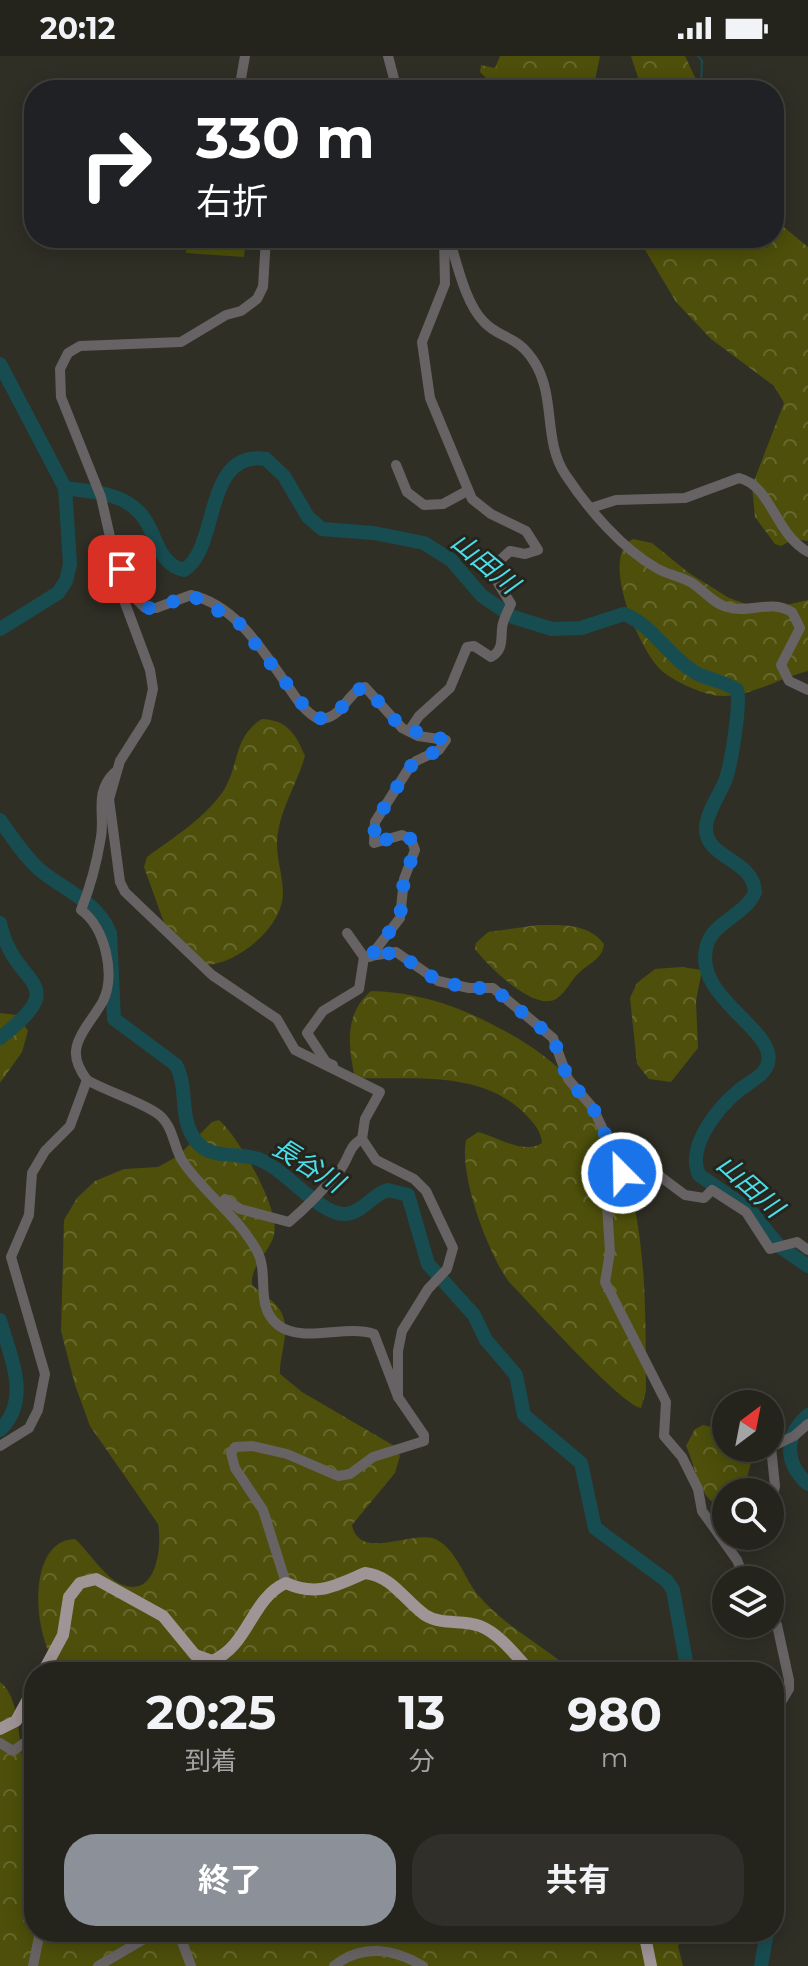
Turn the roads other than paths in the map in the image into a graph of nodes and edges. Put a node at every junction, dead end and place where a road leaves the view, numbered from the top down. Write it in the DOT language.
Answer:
graph roads {
  1 [pos="245,56"];
  2 [pos="388,56"];
  3 [pos="241,80"];
  4 [pos="394,80"];
  5 [pos="265,248"];
  6 [pos="446,248"];
  7 [pos="450,248"];
  8 [pos="396,465"];
  9 [pos="467,491"];
  10 [pos="591,508"];
  11 [pos="808,552"];
  12 [pos="114,561"];
  13 [pos="808,690"];
  14 [pos="409,731"];
  15 [pos="116,772"];
  16 [pos="347,933"];
  17 [pos="367,957"];
  18 [pos="295,1050"];
  19 [pos="326,1062"];
  20 [pos="87,1080"];
  21 [pos="370,1085"];
  22 [pos="362,1139"];
  23 [pos="615,1177"];
  24 [pos="207,1189"];
  25 [pos="808,1250"];
  26 [pos="398,1397"];
  27 [pos="808,1424"];
  28 [pos="0,1446"];
  29 [pos="774,1478"];
  30 [pos="712,1523"];
  31 [pos="286,1583"];
  32 [pos="780,1638"];
  33 [pos="48,1662"];
  34 [pos="522,1662"];
  35 [pos="784,1697"];
  36 [pos="24,1706"];
  37 [pos="0,1729"];
  38 [pos="0,1743"];
  39 [pos="24,1743"];
  40 [pos="38,1942"];
  41 [pos="139,1942"];
  42 [pos="182,1942"];
  43 [pos="646,1942"];
  44 [pos="33,1966"];
  45 [pos="98,1966"];
  46 [pos="191,1966"];
  47 [pos="334,1966"];
  48 [pos="423,1966"];
  49 [pos="651,1966"];
  1 -- 3 [label="street"];
  2 -- 4 [label="street"];
  5 -- 12 [label="street"];
  6 -- 9 [label="street"];
  7 -- 10 [label="street"];
  8 -- 9 [label="street"];
  9 -- 14 [label="street"];
  10 -- 11 [label="street"];
  10 -- 13 [label="street"];
  12 -- 14 [label="street"];
  12 -- 15 [label="street"];
  14 -- 17 [label="street"];
  15 -- 18 [label="street"];
  15 -- 20 [label="street"];
  16 -- 17 [label="street"];
  17 -- 19 [label="street"];
  17 -- 23 [label="street"];
  18 -- 19 [label="street"];
  18 -- 21 [label="street"];
  19 -- 21 [label="street"];
  20 -- 24 [label="street"];
  20 -- 28 [label="street"];
  21 -- 22 [label="street"];
  22 -- 24 [label="street"];
  22 -- 26 [label="street"];
  23 -- 25 [label="street"];
  23 -- 30 [label="street"];
  24 -- 26 [label="street"];
  26 -- 31 [label="street"];
  27 -- 29 [label="street"];
  31 -- 33 [label="main road"];
  31 -- 34 [label="main road"];
  32 -- 35 [label="street"];
  36 -- 37 [label="main road"];
  38 -- 39 [label="street"];
  40 -- 44 [label="street"];
  41 -- 45 [label="street"];
  42 -- 46 [label="street"];
  43 -- 49 [label="main road"];
  47 -- 48 [label="street"];
}
